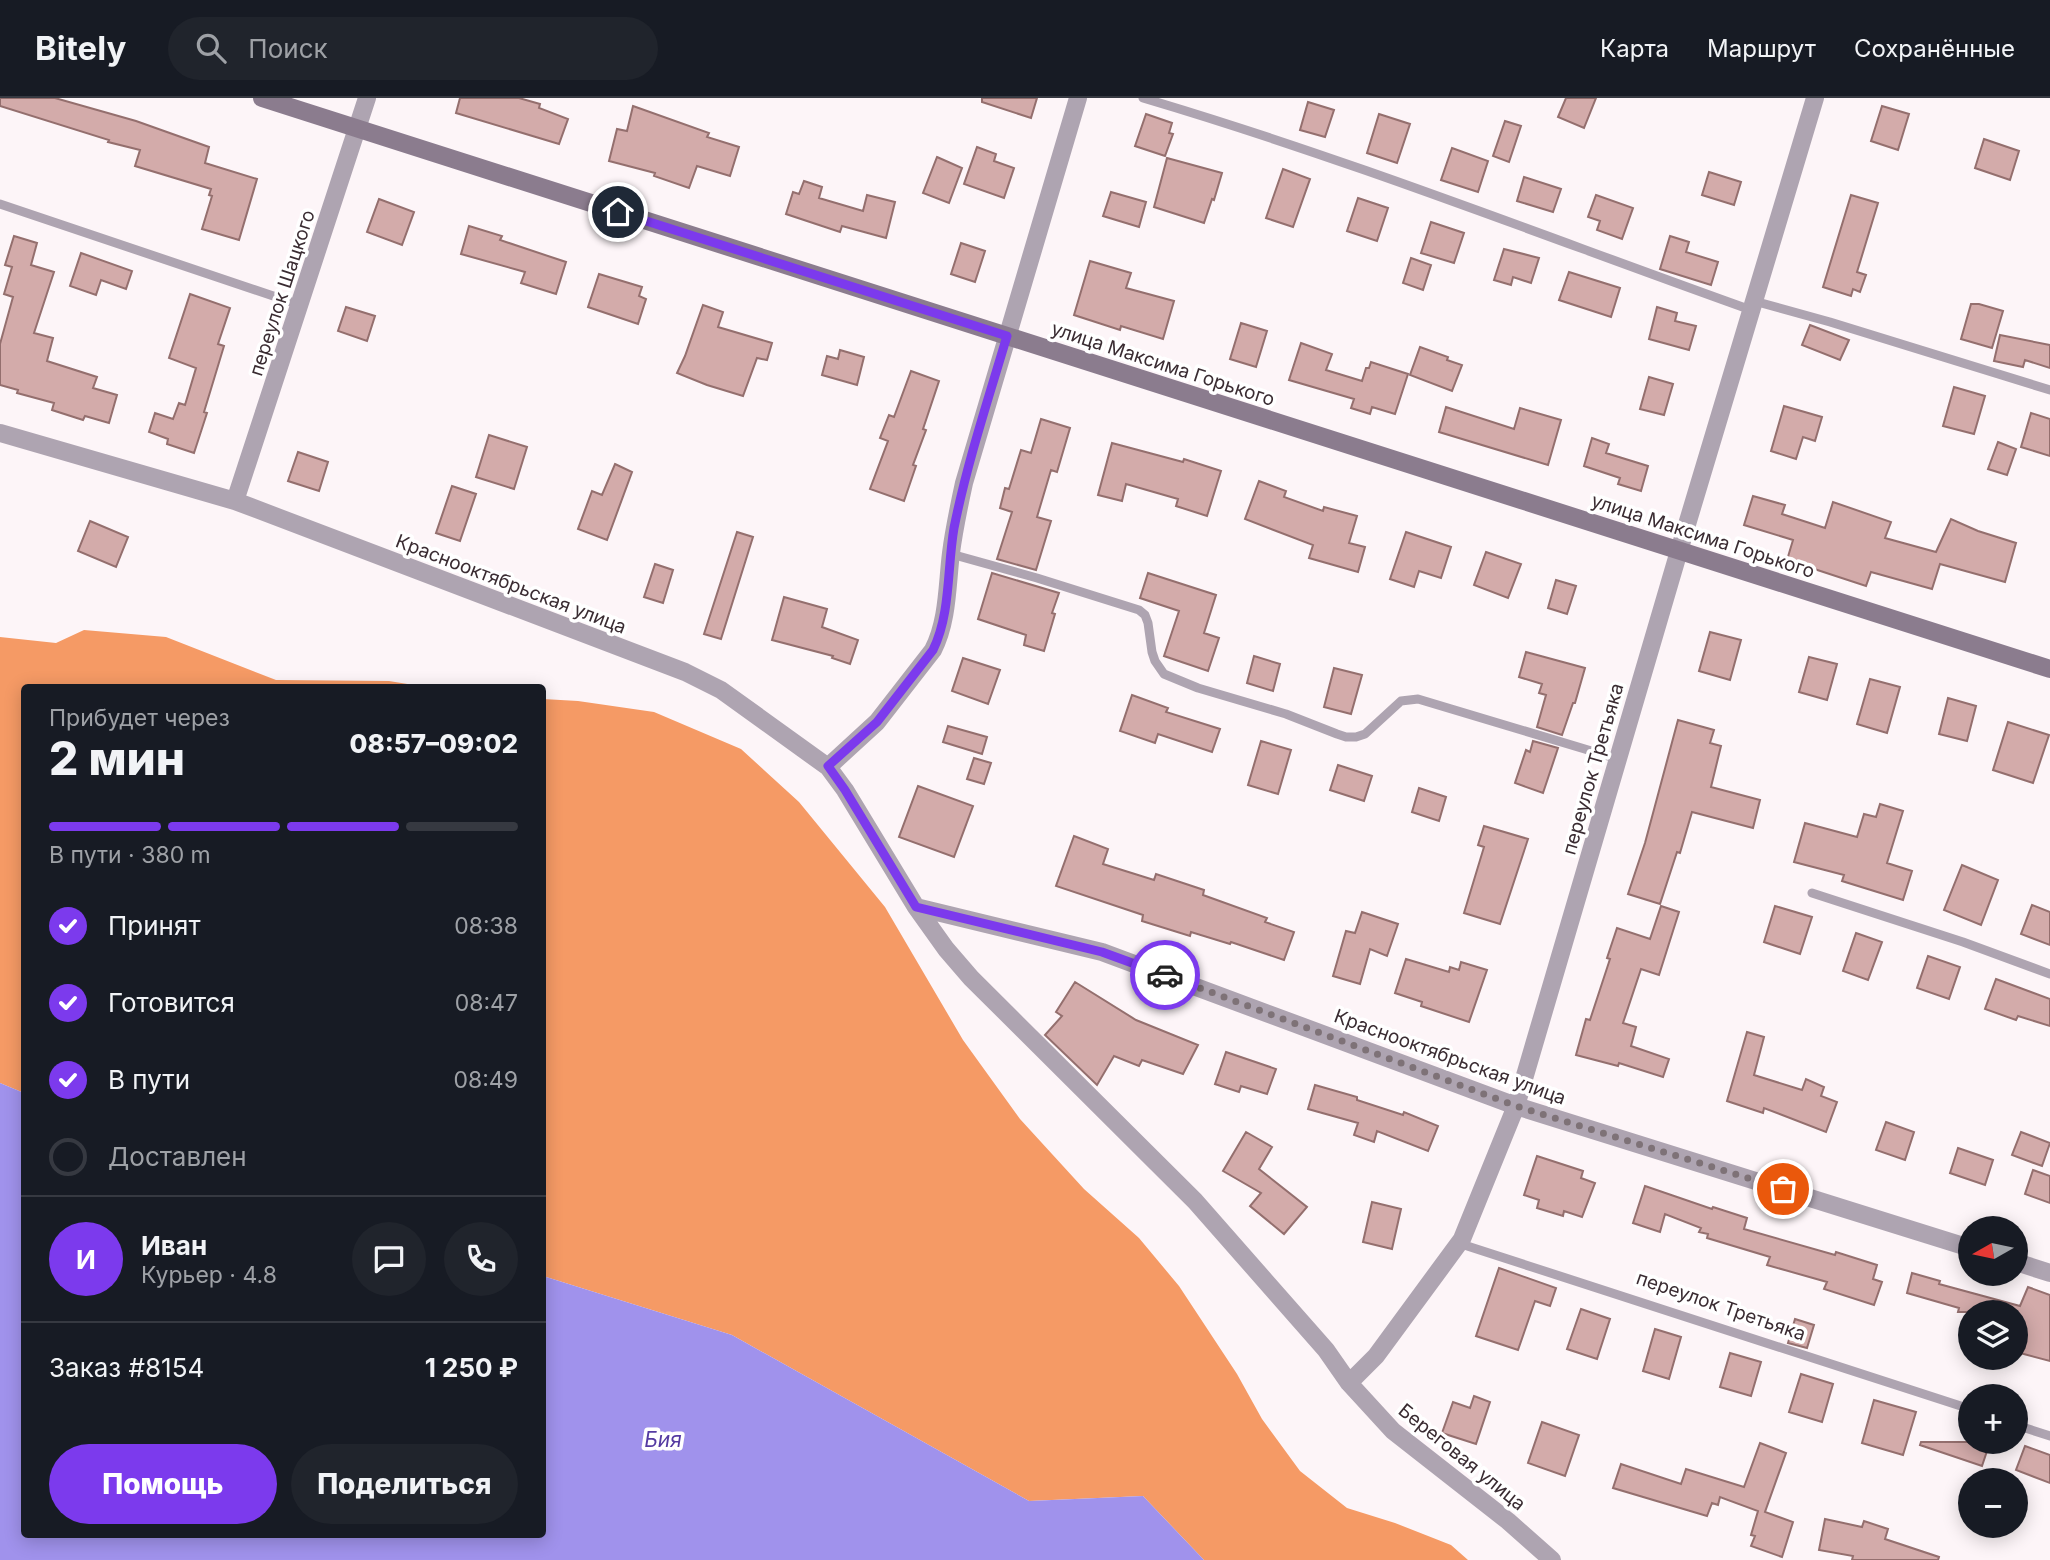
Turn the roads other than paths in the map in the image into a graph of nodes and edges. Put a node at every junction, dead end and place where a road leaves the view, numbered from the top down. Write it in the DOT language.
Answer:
graph roads {
  1 [pos="262,98"];
  2 [pos="367,98"];
  3 [pos="1078,98"];
  4 [pos="1143,98"];
  5 [pos="1815,98"];
  6 [pos="358,129"];
  7 [pos="0,204"];
  8 [pos="299,305"];
  9 [pos="1753,306"];
  10 [pos="1007,336"];
  11 [pos="2050,390"];
  12 [pos="0,433"];
  13 [pos="235,501"];
  14 [pos="1679,551"];
  15 [pos="951,554"];
  16 [pos="2050,669"];
  17 [pos="1618,759"];
  18 [pos="828,766"];
  19 [pos="1812,893"];
  20 [pos="916,907"];
  21 [pos="2050,974"];
  22 [pos="1516,1106"];
  23 [pos="1458,1243"];
  24 [pos="1958,1244"];
  25 [pos="2028,1266"];
  26 [pos="2050,1273"];
  27 [pos="1349,1383"];
  28 [pos="1958,1405"];
  29 [pos="2028,1429"];
  30 [pos="2050,1436"];
  31 [pos="1552,1560"];
  1 -- 6 [label="main road, улица Максима Горького"];
  2 -- 6 [label="street, переулок Шацкого"];
  3 -- 10 [label="street"];
  4 -- 9 [label="lane"];
  5 -- 9 [label="street, переулок Третьяка"];
  6 -- 8 [label="street, переулок Шацкого"];
  6 -- 10 [label="main road, улица Максима Горького"];
  7 -- 8 [label="lane"];
  8 -- 13 [label="street, переулок Шацкого"];
  9 -- 11 [label="lane"];
  9 -- 14 [label="street, переулок Третьяка"];
  10 -- 14 [label="main road, улица Максима Горького"];
  10 -- 15 [label="street"];
  12 -- 13 [label="street, Краснооктябрьская улица"];
  13 -- 18 [label="street, Краснооктябрьская улица"];
  14 -- 16 [label="main road, улица Максима Горького"];
  14 -- 17 [label="street, переулок Третьяка"];
  15 -- 17 [label="lane"];
  15 -- 18 [label="street"];
  17 -- 22 [label="street, переулок Третьяка"];
  18 -- 20 [label="street, Краснооктябрьская улица"];
  19 -- 21 [label="lane"];
  20 -- 22 [label="street, Краснооктябрьская улица"];
  20 -- 27 [label="street, Краснооктябрьская улица"];
  22 -- 23 [label="street, переулок Третьяка"];
  22 -- 24 [label="street, Краснооктябрьская улица"];
  23 -- 27 [label="street, переулок Третьяка"];
  23 -- 28 [label="lane, переулок Третьяка"];
  25 -- 26 [label="street"];
  27 -- 31 [label="street, Береговая улица"];
  29 -- 30 [label="lane"];
}
